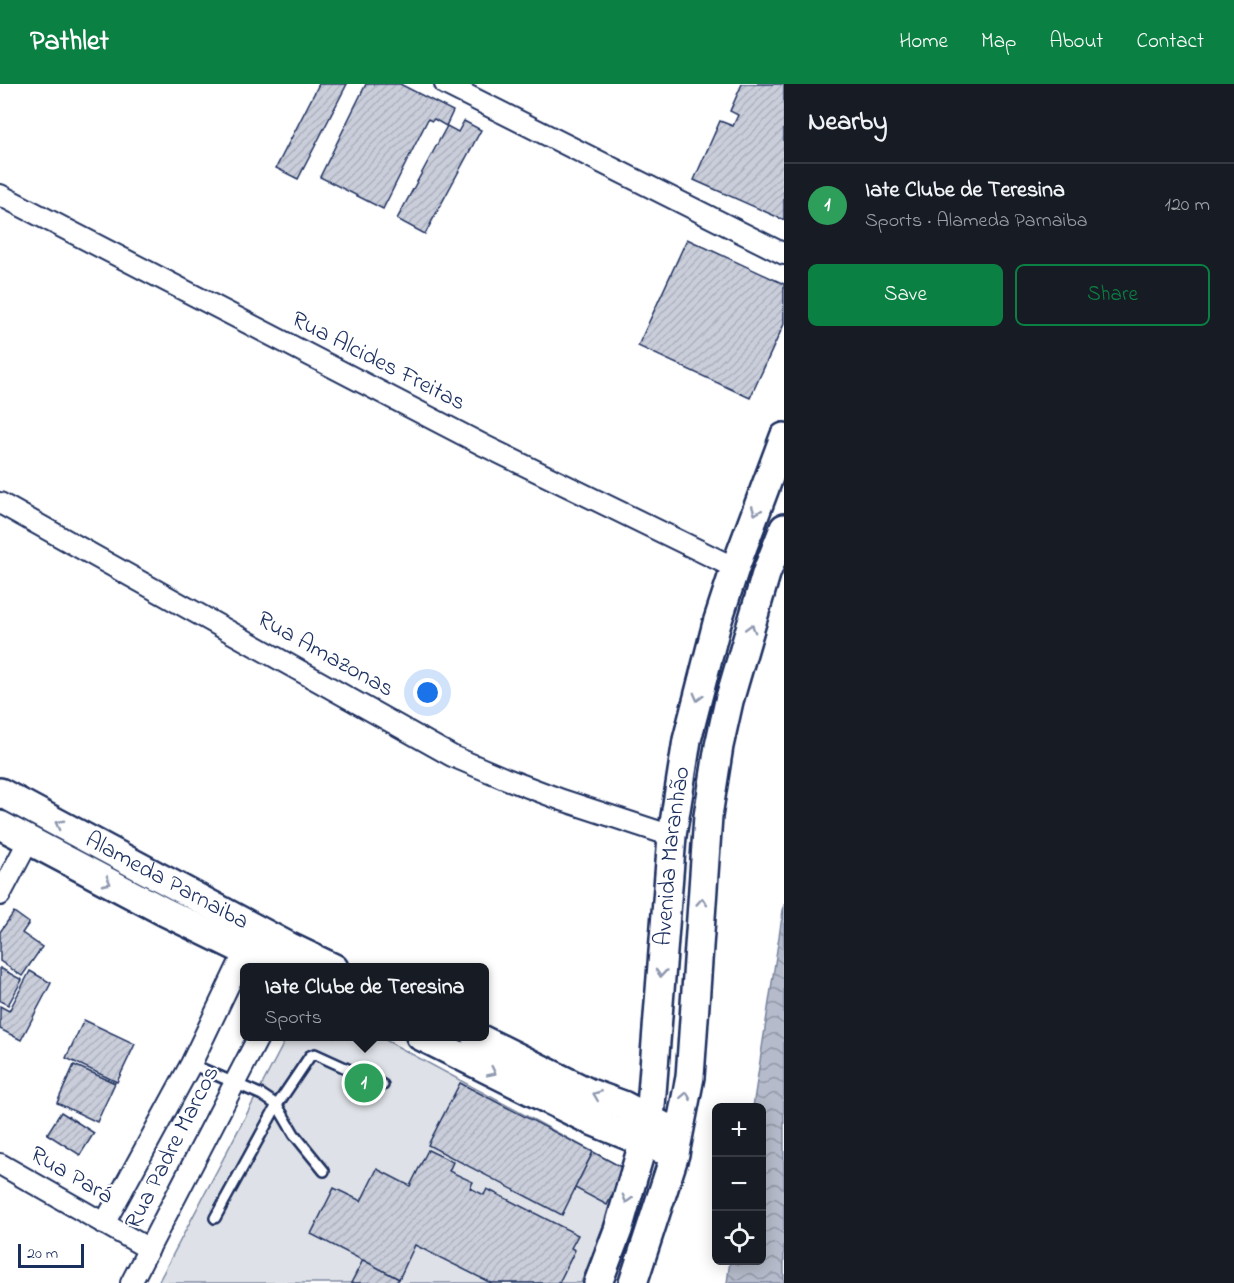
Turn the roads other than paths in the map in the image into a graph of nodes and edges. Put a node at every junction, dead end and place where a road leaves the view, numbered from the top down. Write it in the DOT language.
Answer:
graph roads {
  1 [pos="445,84"];
  2 [pos="0,195"];
  3 [pos="784,254"];
  4 [pos="784,437"];
  5 [pos="0,503"];
  6 [pos="784,528"];
  7 [pos="735,568"];
  8 [pos="707,665"];
  9 [pos="739,670"];
  10 [pos="687,740"];
  11 [pos="719,746"];
  12 [pos="0,792"];
  13 [pos="0,825"];
  14 [pos="672,836"];
  15 [pos="29,840"];
  16 [pos="0,895"];
  17 [pos="245,951"];
  18 [pos="298,960"];
  19 [pos="270,963"];
  20 [pos="256,1041"];
  21 [pos="430,1041"];
  22 [pos="485,1041"];
  23 [pos="190,1064"];
  24 [pos="234,1084"];
  25 [pos="383,1085"];
  26 [pos="277,1105"];
  27 [pos="647,1131"];
  28 [pos="677,1144"];
  29 [pos="0,1164"];
  30 [pos="324,1171"];
  31 [pos="215,1218"];
  32 [pos="104,1224"];
  33 [pos="149,1249"];
  34 [pos="131,1283"];
  35 [pos="598,1283"];
  36 [pos="633,1283"];
  1 -- 3 [label="street"];
  2 -- 7 [label="street, Rua Alcides Freitas"];
  4 -- 7 [label="main road, Avenida Maranhão, one-way"];
  5 -- 14 [label="street, Rua Amazonas"];
  9 -- 6 [label="main road, Avenida Maranhão, one-way"];
  7 -- 8 [label="main road, Avenida Maranhão"];
  8 -- 9 [label="main road"];
  8 -- 10 [label="main road, Avenida Maranhão, one-way"];
  9 -- 11 [label="main road, Avenida Maranhão"];
  10 -- 11 [label="main road"];
  10 -- 14 [label="main road, Avenida Maranhão"];
  28 -- 11 [label="main road, Avenida Maranhão, one-way"];
  18 -- 12 [label="main road, Alameda Parnaiba, one-way"];
  13 -- 15 [label="main road, Alameda Parnaiba"];
  14 -- 27 [label="main road, Avenida Maranhão, one-way"];
  15 -- 16 [label="street"];
  15 -- 17 [label="main road, Alameda Parnaiba, one-way"];
  17 -- 19 [label="main road, Alameda Parnaiba"];
  17 -- 23 [label="street"];
  20 -- 24 [label="street, Rua Padre Marcos"];
  21 -- 27 [label="main road, one-way"];
  27 -- 22 [label="main road, one-way"];
  23 -- 24 [label="lane"];
  23 -- 32 [label="street"];
  24 -- 26 [label="lane"];
  24 -- 33 [label="street, Rua Padre Marcos"];
  25 -- 26 [label="lane"];
  26 -- 30 [label="lane"];
  26 -- 31 [label="lane"];
  27 -- 28 [label="main road"];
  27 -- 35 [label="main road, Avenida Maranhão, one-way"];
  28 -- 36 [label="main road, Avenida Maranhão"];
  29 -- 32 [label="street, Rua Pará"];
  32 -- 33 [label="street, Rua Pará"];
  33 -- 34 [label="street, Rua Padre Marcos"];
}
